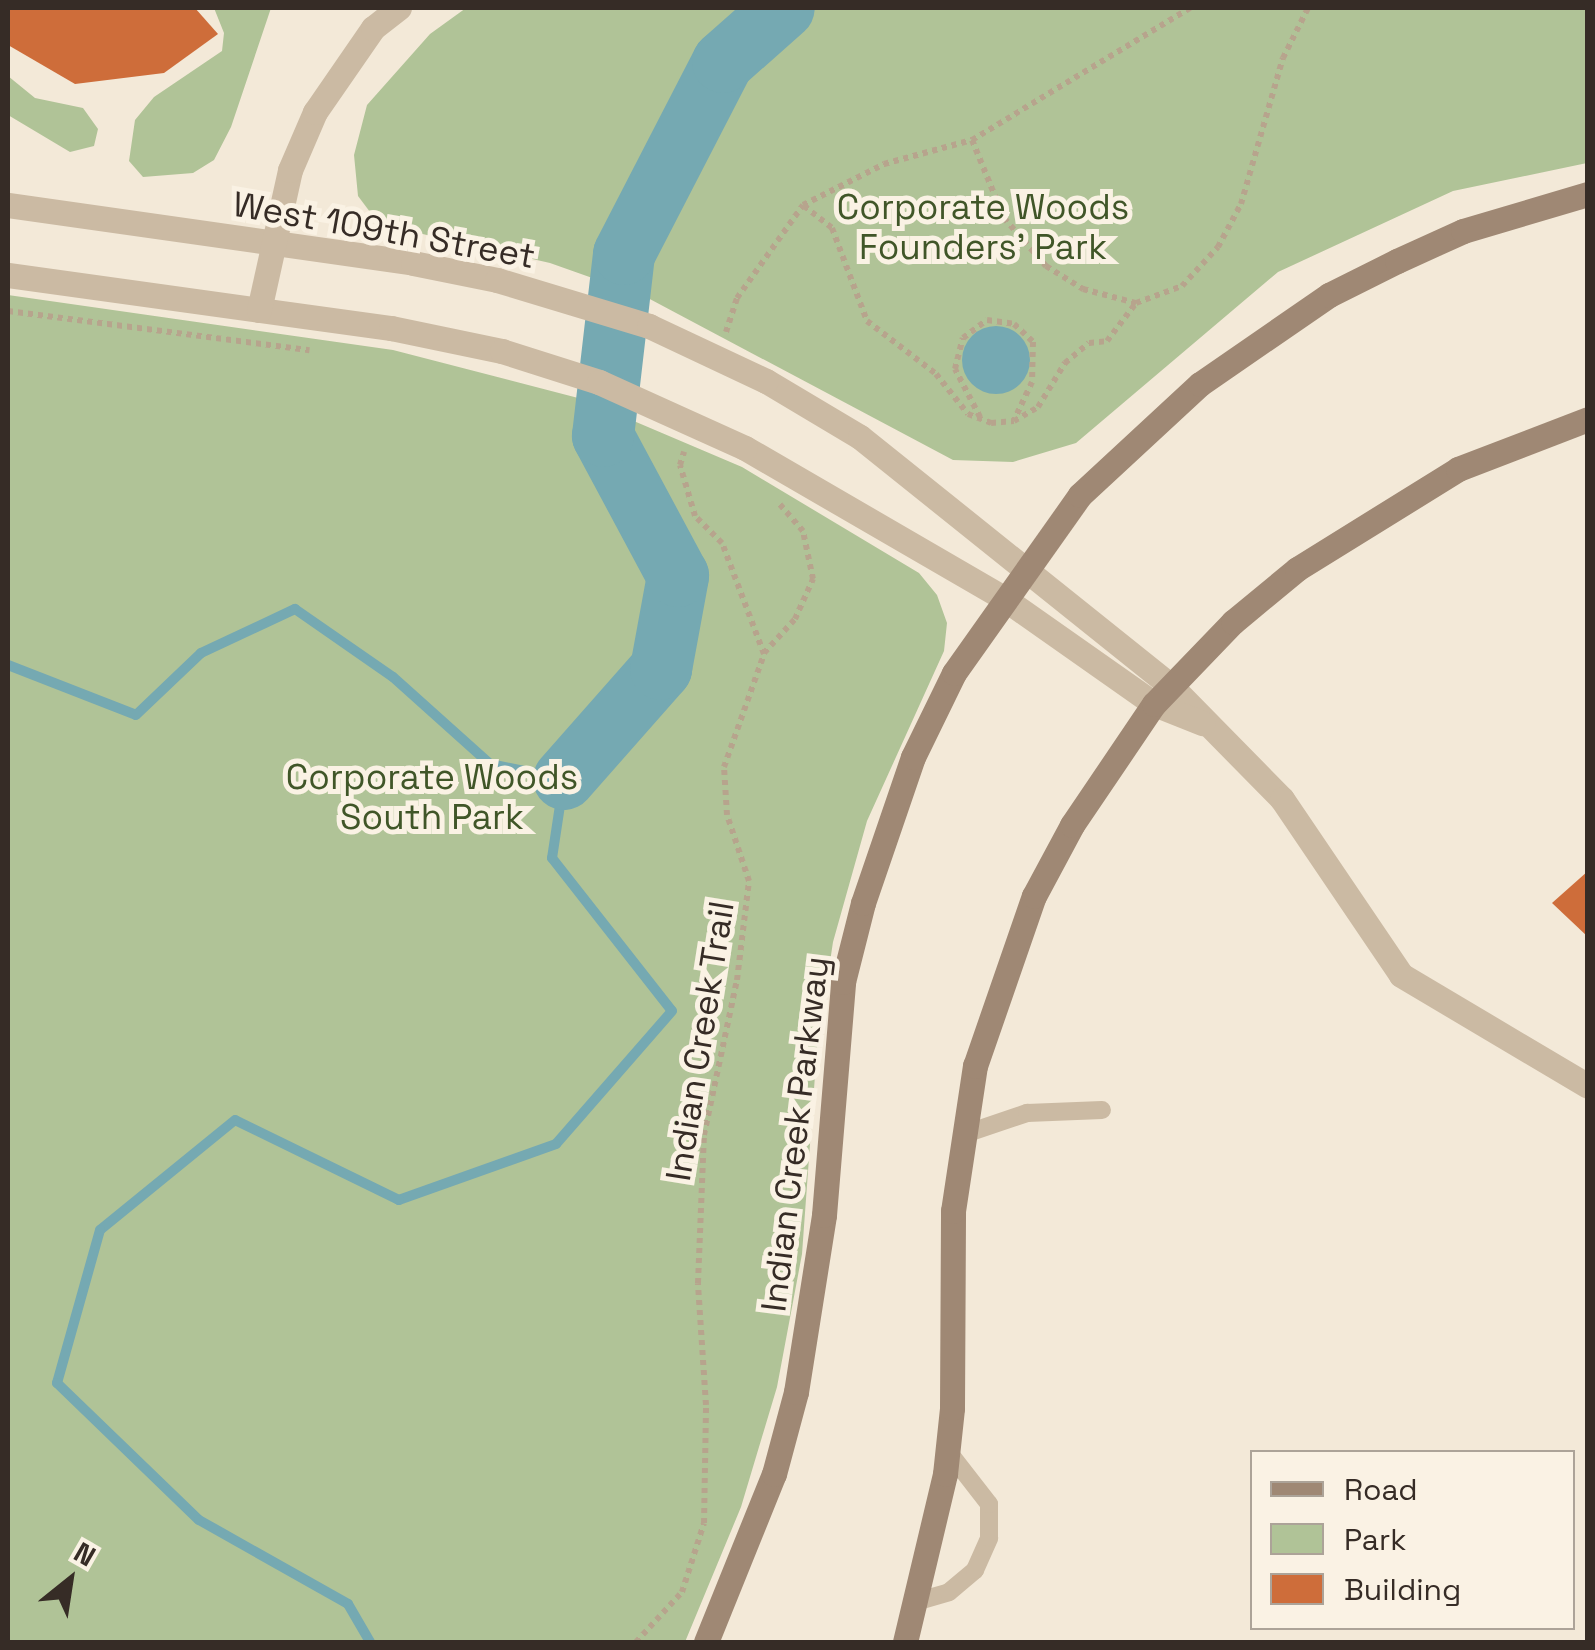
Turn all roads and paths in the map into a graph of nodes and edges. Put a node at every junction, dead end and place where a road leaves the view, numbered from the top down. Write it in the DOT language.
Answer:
graph roads {
  1 [pos="1190,8"];
  2 [pos="1308,8"];
  3 [pos="384,11"];
  4 [pos="972,140"];
  5 [pos="1588,194"];
  6 [pos="8,205"];
  7 [pos="803,206"];
  8 [pos="274,244"];
  9 [pos="8,275"];
  10 [pos="1136,303"];
  11 [pos="259,310"];
  12 [pos="8,311"];
  13 [pos="725,335"];
  14 [pos="325,352"];
  15 [pos="1588,419"];
  16 [pos="982,420"];
  17 [pos="1014,421"];
  18 [pos="686,446"];
  19 [pos="771,495"];
  20 [pos="1021,571"];
  21 [pos="1002,597"];
  22 [pos="764,654"];
  23 [pos="1162,695"];
  24 [pos="1588,1086"];
  25 [pos="1102,1110"];
  26 [pos="962,1136"];
  27 [pos="947,1450"];
  28 [pos="915,1602"];
  29 [pos="636,1642"];
  30 [pos="706,1642"];
  31 [pos="904,1642"];
  1 -- 4 [label="path"];
  2 -- 10 [label="path"];
  3 -- 8 [label="street"];
  4 -- 7 [label="path"];
  4 -- 10 [label="path"];
  5 -- 20 [label="street, Indian Creek Parkway"];
  6 -- 8 [label="street, West 109th Street"];
  7 -- 13 [label="path"];
  7 -- 16 [label="path"];
  8 -- 11 [label="street"];
  8 -- 20 [label="street, West 109th Street, bridge"];
  9 -- 11 [label="street, West 109th Street"];
  10 -- 17 [label="path"];
  11 -- 21 [label="street, West 109th Street, bridge"];
  12 -- 14 [label="path"];
  15 -- 23 [label="street"];
  16 -- 17 [label="path"];
  16 -- 17 [label="path"];
  18 -- 22 [label="path"];
  19 -- 22 [label="path, Indian Creek Trail"];
  20 -- 21 [label="street, Indian Creek Parkway"];
  20 -- 23 [label="street, West 109th Street"];
  21 -- 23 [label="street, West 109th Street"];
  21 -- 30 [label="street, Indian Creek Parkway"];
  22 -- 29 [label="path, Indian Creek Trail"];
  23 -- 24 [label="street, West 109th Street"];
  23 -- 26 [label="street"];
  25 -- 26 [label="lane"];
  26 -- 27 [label="street"];
  27 -- 28 [label="street"];
  27 -- 28 [label="lane"];
  28 -- 31 [label="street"];
}
